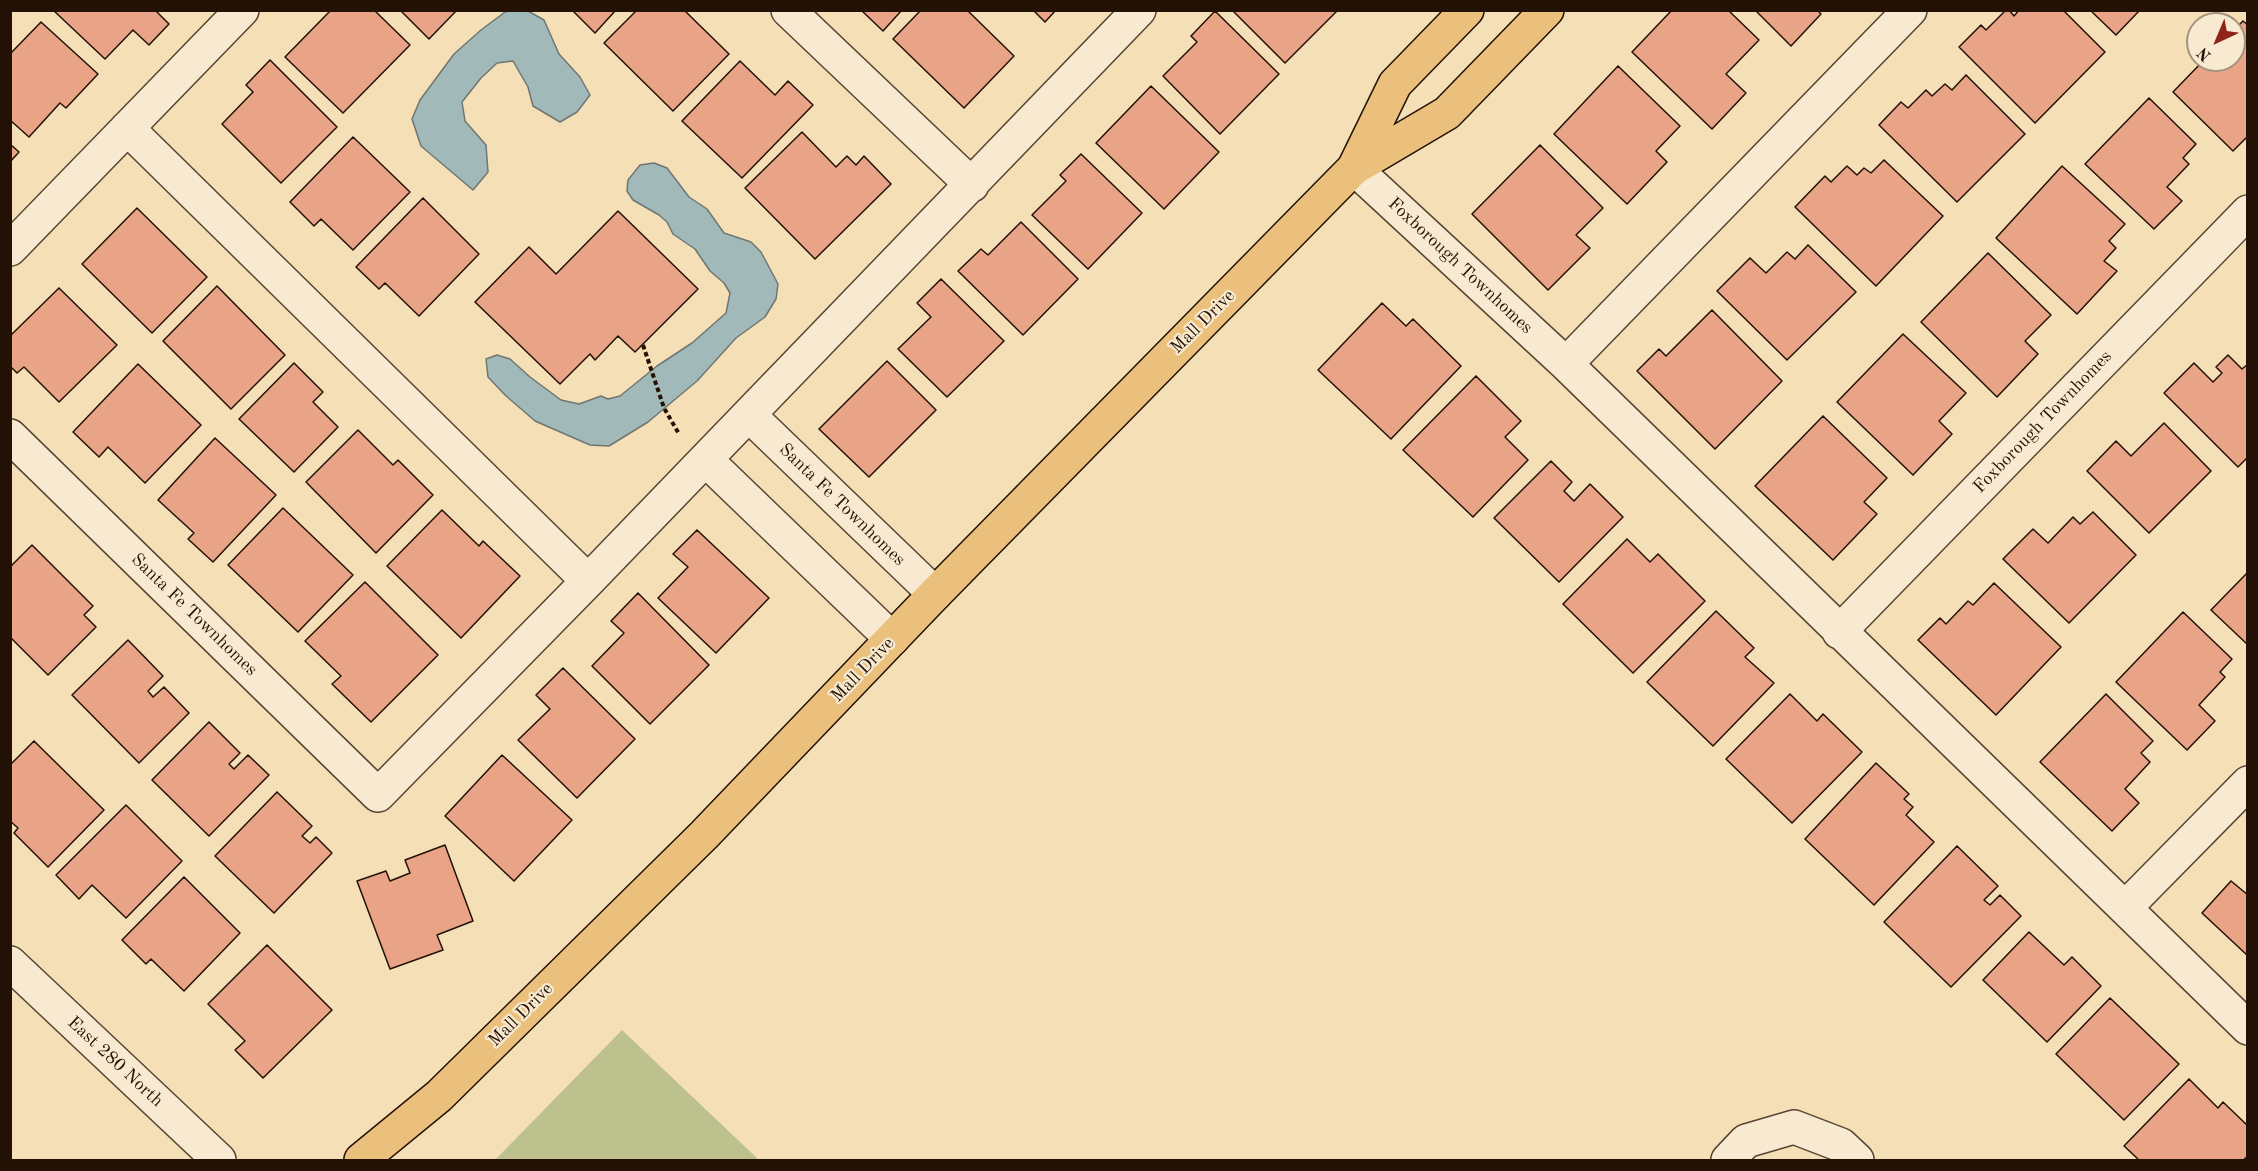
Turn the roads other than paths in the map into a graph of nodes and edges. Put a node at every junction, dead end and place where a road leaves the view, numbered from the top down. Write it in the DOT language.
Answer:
graph roads {
  1 [pos="242,10"];
  2 [pos="788,10"];
  3 [pos="1139,10"];
  4 [pos="1467,10"];
  5 [pos="1547,10"];
  6 [pos="1910,10"];
  7 [pos="127,128"];
  8 [pos="1354,168"];
  9 [pos="972,185"];
  10 [pos="2247,212"];
  11 [pos="10,249"];
  12 [pos="1566,364"];
  13 [pos="749,415"];
  14 [pos="10,436"];
  15 [pos="706,459"];
  16 [pos="588,581"];
  17 [pos="935,594"];
  18 [pos="1839,632"];
  19 [pos="892,639"];
  20 [pos="2247,783"];
  21 [pos="2125,908"];
  22 [pos="10,963"];
  23 [pos="2247,1028"];
  24 [pos="219,1161"];
  25 [pos="361,1161"];
  26 [pos="1728,1161"];
  27 [pos="1857,1161"];
  1 -- 7 [label="street"];
  2 -- 9 [label="street"];
  3 -- 9 [label="street"];
  4 -- 8 [label="main road, Mall Drive"];
  5 -- 8 [label="main road, Mall Drive"];
  6 -- 12 [label="street"];
  7 -- 11 [label="street"];
  7 -- 16 [label="street"];
  8 -- 12 [label="street, Foxborough Townhomes"];
  8 -- 17 [label="main road, Mall Drive"];
  9 -- 13 [label="street"];
  10 -- 18 [label="street, Foxborough Townhomes"];
  12 -- 18 [label="street, Foxborough Townhomes"];
  13 -- 15 [label="street"];
  13 -- 17 [label="street, Santa Fe Townhomes"];
  14 -- 16 [label="street, Santa Fe Townhomes"];
  15 -- 16 [label="street"];
  15 -- 19 [label="street"];
  17 -- 19 [label="main road, Mall Drive"];
  18 -- 21 [label="street, Foxborough Townhomes"];
  19 -- 25 [label="main road, Mall Drive"];
  20 -- 21 [label="street"];
  21 -- 23 [label="street, Foxborough Townhomes"];
  22 -- 24 [label="street, East 280 North"];
  26 -- 27 [label="street"];
}
